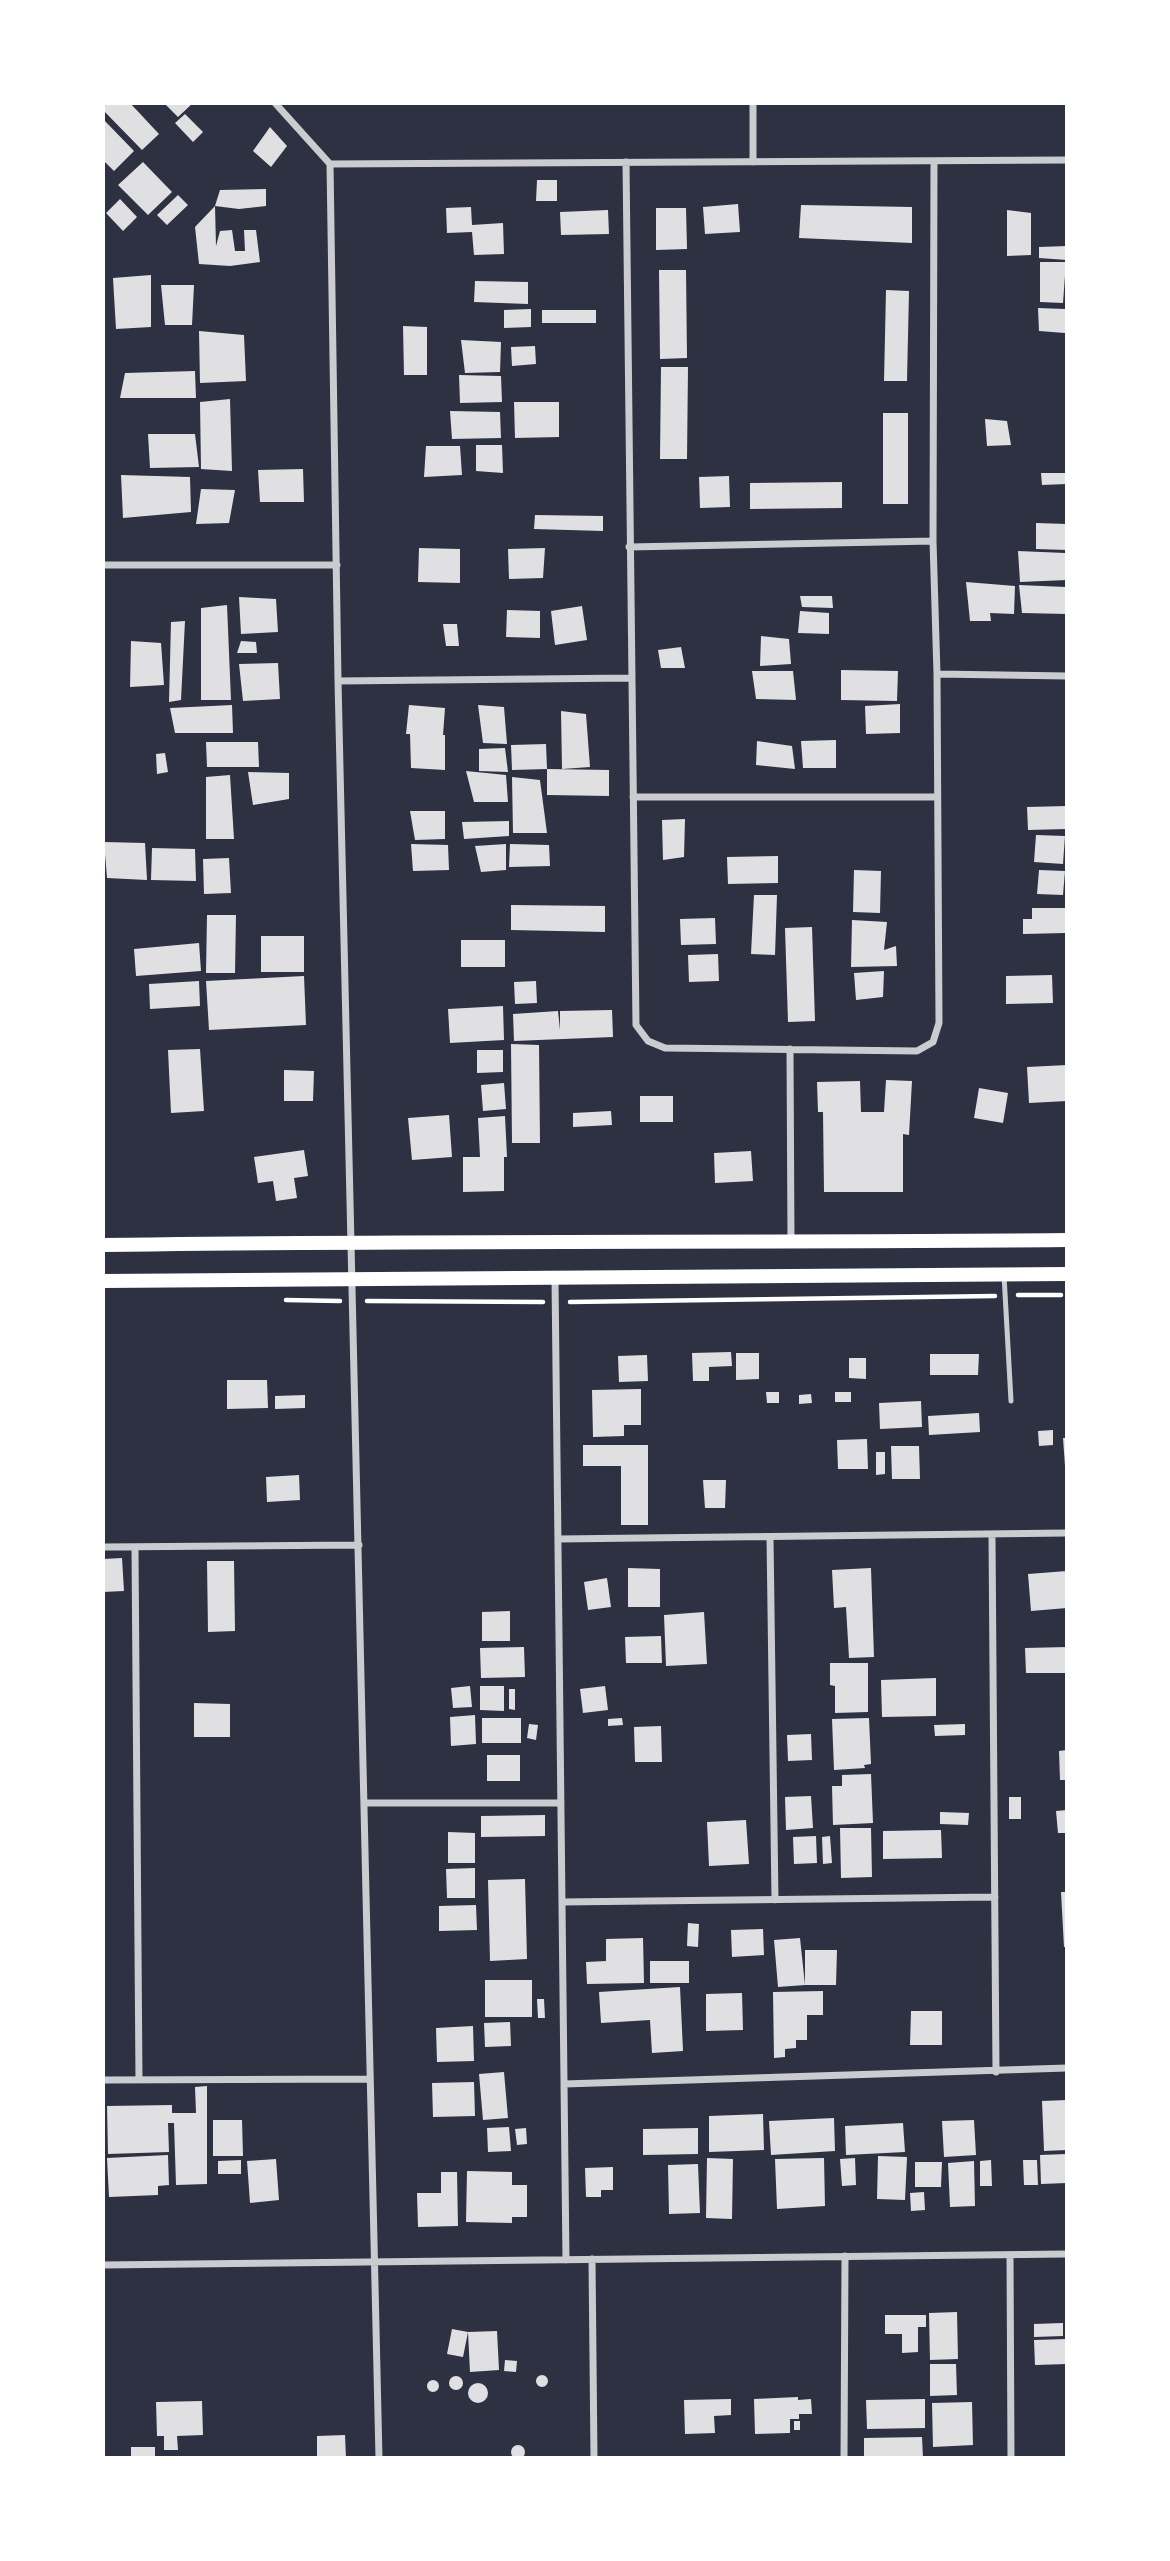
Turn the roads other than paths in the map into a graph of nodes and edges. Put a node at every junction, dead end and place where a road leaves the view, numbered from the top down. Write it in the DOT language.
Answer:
graph roads {
  1 [pos="275,103"];
  2 [pos="753,103"];
  3 [pos="1067,160"];
  4 [pos="934,161"];
  5 [pos="625,162"];
  6 [pos="753,162"];
  7 [pos="330,164"];
  8 [pos="933,541"];
  9 [pos="629,547"];
  10 [pos="103,565"];
  11 [pos="337,565"];
  12 [pos="937,674"];
  13 [pos="1067,676"];
  14 [pos="631,678"];
  15 [pos="338,681"];
  16 [pos="633,797"];
  17 [pos="937,797"];
  18 [pos="790,1049"];
  19 [pos="1067,1240"];
  20 [pos="352,1241"];
  21 [pos="791,1242"];
  22 [pos="103,1245"];
  23 [pos="1003,1274"];
  24 [pos="1067,1274"];
  25 [pos="353,1279"];
  26 [pos="555,1279"];
  27 [pos="103,1281"];
  28 [pos="1011,1401"];
  29 [pos="1067,1533"];
  30 [pos="992,1535"];
  31 [pos="770,1537"];
  32 [pos="558,1539"];
  33 [pos="359,1545"];
  34 [pos="103,1547"];
  35 [pos="135,1548"];
  36 [pos="364,1803"];
  37 [pos="561,1803"];
  38 [pos="995,1897"];
  39 [pos="775,1900"];
  40 [pos="562,1902"];
  41 [pos="1067,2068"];
  42 [pos="996,2072"];
  43 [pos="370,2079"];
  44 [pos="103,2080"];
  45 [pos="139,2080"];
  46 [pos="564,2084"];
  47 [pos="1067,2254"];
  48 [pos="1010,2255"];
  49 [pos="845,2256"];
  50 [pos="592,2259"];
  51 [pos="566,2260"];
  52 [pos="374,2263"];
  53 [pos="103,2265"];
  54 [pos="379,2458"];
  55 [pos="594,2458"];
  56 [pos="844,2458"];
  57 [pos="1011,2458"];
  1 -- 7 [label="street"];
  2 -- 6 [label="street"];
  3 -- 4 [label="street"];
  4 -- 6 [label="street"];
  4 -- 8 [label="street"];
  5 -- 6 [label="street"];
  5 -- 7 [label="street"];
  5 -- 9 [label="street"];
  7 -- 11 [label="street"];
  8 -- 9 [label="street"];
  8 -- 12 [label="street"];
  9 -- 14 [label="street"];
  10 -- 11 [label="street"];
  11 -- 15 [label="street"];
  12 -- 13 [label="street"];
  12 -- 17 [label="street"];
  14 -- 15 [label="street"];
  14 -- 16 [label="street"];
  15 -- 20 [label="street"];
  16 -- 17 [label="street"];
  16 -- 18 [label="street"];
  17 -- 18 [label="street"];
  18 -- 21 [label="street"];
  19 -- 21 [label="main road"];
  20 -- 21 [label="main road"];
  20 -- 22 [label="main road"];
  20 -- 25 [label="street"];
  23 -- 24 [label="main road"];
  23 -- 26 [label="main road"];
  23 -- 28 [label="lane"];
  25 -- 26 [label="main road"];
  25 -- 27 [label="main road"];
  25 -- 33 [label="street"];
  26 -- 32 [label="street"];
  29 -- 30 [label="street"];
  30 -- 31 [label="street"];
  30 -- 38 [label="street"];
  31 -- 32 [label="street"];
  31 -- 39 [label="street"];
  32 -- 37 [label="street"];
  33 -- 35 [label="street"];
  33 -- 36 [label="street"];
  34 -- 35 [label="street"];
  35 -- 45 [label="street"];
  36 -- 37 [label="street"];
  36 -- 43 [label="street"];
  37 -- 40 [label="street"];
  38 -- 39 [label="street"];
  38 -- 42 [label="street"];
  39 -- 40 [label="street"];
  40 -- 46 [label="street"];
  41 -- 42 [label="street"];
  42 -- 46 [label="street"];
  43 -- 45 [label="street"];
  43 -- 52 [label="street"];
  44 -- 45 [label="street"];
  46 -- 51 [label="street"];
  47 -- 48 [label="street"];
  48 -- 49 [label="street"];
  48 -- 57 [label="street"];
  49 -- 50 [label="street"];
  49 -- 56 [label="street"];
  50 -- 51 [label="street"];
  50 -- 55 [label="street"];
  51 -- 52 [label="street"];
  52 -- 53 [label="street"];
  52 -- 54 [label="street"];
}
